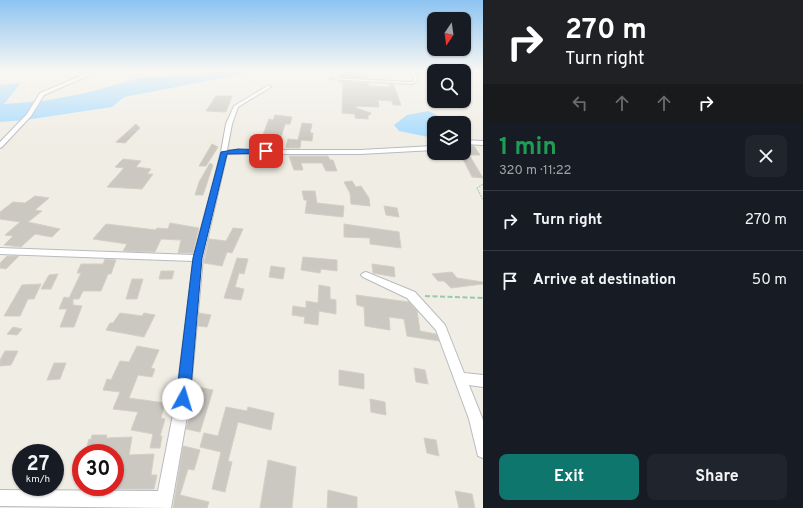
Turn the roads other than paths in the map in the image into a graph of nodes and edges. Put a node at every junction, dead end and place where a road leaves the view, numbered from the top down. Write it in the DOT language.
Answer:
graph roads {
  1 [pos="43,94"];
  2 [pos="256,94"];
  3 [pos="471,142"];
  4 [pos="483,142"];
  5 [pos="0,146"];
  6 [pos="427,149"];
  7 [pos="224,152"];
  8 [pos="0,251"];
  9 [pos="198,258"];
  10 [pos="366,275"];
  11 [pos="460,378"];
  12 [pos="483,381"];
  13 [pos="483,451"];
  14 [pos="0,498"];
  15 [pos="164,504"];
  1 -- 5 [label="street"];
  2 -- 7 [label="street"];
  3 -- 4 [label="street"];
  6 -- 7 [label="street"];
  7 -- 9 [label="street"];
  8 -- 9 [label="street"];
  9 -- 15 [label="street"];
  10 -- 11 [label="street"];
  11 -- 12 [label="street"];
  11 -- 13 [label="street"];
  14 -- 15 [label="street"];
}
